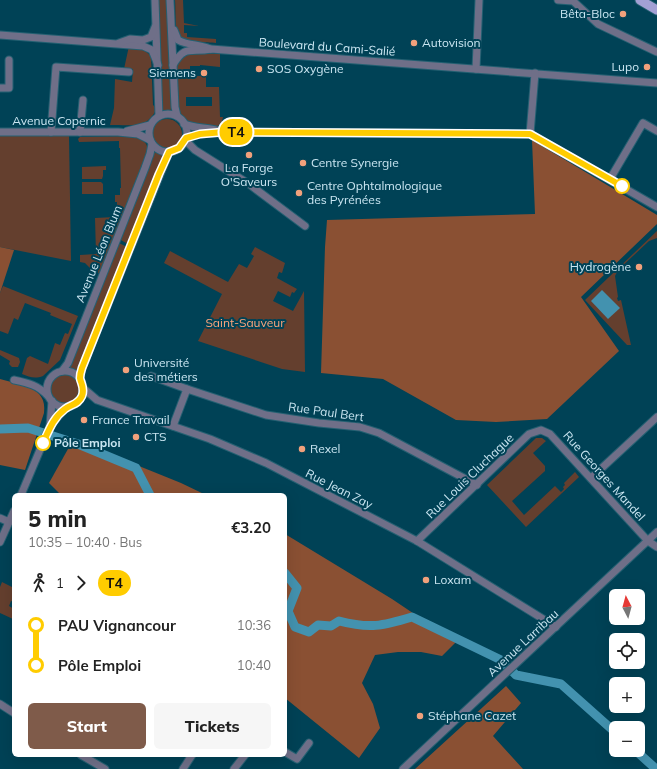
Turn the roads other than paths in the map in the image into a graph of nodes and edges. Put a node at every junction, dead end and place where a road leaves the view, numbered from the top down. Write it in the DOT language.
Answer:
graph roads {
  1 [pos="155,0"];
  2 [pos="170,0"];
  3 [pos="479,0"];
  4 [pos="558,0"];
  5 [pos="640,0"];
  6 [pos="657,10"];
  7 [pos="171,24"];
  8 [pos="156,25"];
  9 [pos="0,36"];
  10 [pos="115,44"];
  11 [pos="211,49"];
  12 [pos="657,52"];
  13 [pos="9,60"];
  14 [pos="158,65"];
  15 [pos="173,65"];
  16 [pos="476,69"];
  17 [pos="129,72"];
  18 [pos="535,74"];
  19 [pos="657,83"];
  20 [pos="0,88"];
  21 [pos="83,100"];
  22 [pos="159,116"];
  23 [pos="177,116"];
  24 [pos="184,124"];
  25 [pos="150,125"];
  26 [pos="657,131"];
  27 [pos="0,132"];
  28 [pos="51,132"];
  29 [pos="80,132"];
  30 [pos="118,132"];
  31 [pos="224,132"];
  32 [pos="530,134"];
  33 [pos="186,139"];
  34 [pos="151,142"];
  35 [pos="179,148"];
  36 [pos="195,150"];
  37 [pos="169,152"];
  38 [pos="610,179"];
  39 [pos="657,206"];
  40 [pos="305,226"];
  41 [pos="62,371"];
  42 [pos="151,376"];
  43 [pos="80,378"];
  44 [pos="14,380"];
  45 [pos="50,380"];
  46 [pos="33,384"];
  47 [pos="83,388"];
  48 [pos="186,389"];
  49 [pos="50,399"];
  50 [pos="97,400"];
  51 [pos="79,401"];
  52 [pos="66,407"];
  53 [pos="657,416"];
  54 [pos="173,426"];
  55 [pos="49,428"];
  56 [pos="541,430"];
  57 [pos="592,478"];
  58 [pos="477,485"];
  59 [pos="22,493"];
  60 [pos="12,515"];
  61 [pos="0,518"];
  62 [pos="9,522"];
  63 [pos="657,532"];
  64 [pos="648,541"];
  65 [pos="0,542"];
  66 [pos="417,542"];
  67 [pos="657,547"];
  68 [pos="556,627"];
  69 [pos="0,704"];
  70 [pos="12,711"];
  71 [pos="309,743"];
  72 [pos="287,753"];
  73 [pos="84,757"];
  74 [pos="191,757"];
  75 [pos="243,757"];
  76 [pos="105,769"];
  77 [pos="183,769"];
  78 [pos="234,769"];
  79 [pos="403,769"];
  1 -- 8 [label="street"];
  2 -- 7 [label="street"];
  3 -- 16 [label="street"];
  4 -- 12 [label="street"];
  5 -- 6 [label="main road"];
  7 -- 11 [label="street, Boulevard du Cami-Salié"];
  7 -- 15 [label="street"];
  8 -- 10 [label="street"];
  8 -- 14 [label="street"];
  9 -- 10 [label="street"];
  10 -- 14 [label="street"];
  11 -- 15 [label="street, Boulevard du Cami-Salié"];
  11 -- 16 [label="street, Boulevard du Cami-Salié"];
  13 -- 20 [label="street"];
  14 -- 22 [label="street"];
  15 -- 23 [label="street"];
  16 -- 18 [label="street, Boulevard du Cami-Salié"];
  17 -- 28 [label="street"];
  18 -- 19 [label="street, Boulevard du Cami-Salié"];
  18 -- 32 [label="street"];
  21 -- 29 [label="street"];
  22 -- 23 [label="street"];
  22 -- 25 [label="street"];
  23 -- 24 [label="street"];
  24 -- 31 [label="street"];
  24 -- 33 [label="street"];
  25 -- 30 [label="street, Avenue Copernic"];
  25 -- 34 [label="street"];
  26 -- 38 [label="street"];
  27 -- 28 [label="street, Avenue Copernic"];
  28 -- 29 [label="street, Avenue Copernic"];
  29 -- 30 [label="street, Avenue Copernic"];
  30 -- 34 [label="street, Avenue Copernic"];
  31 -- 32 [label="street"];
  31 -- 33 [label="street"];
  32 -- 38 [label="street"];
  33 -- 35 [label="street"];
  33 -- 36 [label="street"];
  34 -- 37 [label="street"];
  34 -- 41 [label="street, Avenue Léon Blum"];
  35 -- 36 [label="street"];
  35 -- 37 [label="street"];
  36 -- 40 [label="street"];
  37 -- 43 [label="street"];
  38 -- 39 [label="street"];
  41 -- 43 [label="street"];
  41 -- 45 [label="street"];
  42 -- 48 [label="street, Rue Paul Bert"];
  43 -- 47 [label="street"];
  44 -- 46 [label="street"];
  45 -- 46 [label="street"];
  45 -- 49 [label="street"];
  46 -- 49 [label="street"];
  47 -- 50 [label="street, Rue Jean Zay"];
  47 -- 51 [label="street"];
  48 -- 54 [label="street"];
  48 -- 58 [label="street, Rue Paul Bert"];
  49 -- 52 [label="street"];
  49 -- 55 [label="street"];
  50 -- 51 [label="street, Rue Jean Zay"];
  50 -- 54 [label="street, Rue Jean Zay"];
  51 -- 52 [label="street"];
  52 -- 55 [label="street"];
  53 -- 57 [label="street"];
  54 -- 66 [label="street, Rue Jean Zay"];
  55 -- 59 [label="street"];
  56 -- 57 [label="street, Rue Georges Mandel"];
  56 -- 58 [label="street, Rue Louis Cluchague"];
  57 -- 64 [label="street, Rue Georges Mandel"];
  58 -- 66 [label="street, Rue Louis Cluchague"];
  60 -- 62 [label="street"];
  61 -- 62 [label="street"];
  62 -- 65 [label="street"];
  63 -- 64 [label="street, Avenue Larribau"];
  64 -- 67 [label="street, Rue Georges Mandel"];
  64 -- 68 [label="street, Avenue Larribau"];
  66 -- 68 [label="street, Rue Jean Zay"];
  68 -- 79 [label="street, Avenue Larribau"];
  69 -- 70 [label="street"];
  71 -- 72 [label="street"];
  73 -- 76 [label="street"];
  74 -- 77 [label="street"];
  75 -- 78 [label="street"];
}
